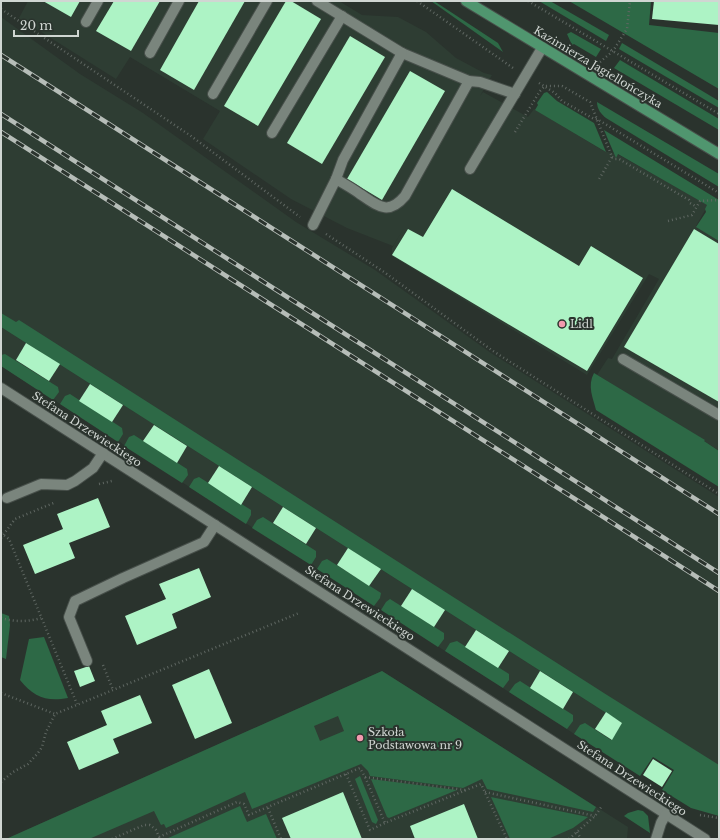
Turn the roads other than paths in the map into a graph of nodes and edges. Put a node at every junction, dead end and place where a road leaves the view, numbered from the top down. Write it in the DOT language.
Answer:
graph roads {
  1 [pos="98,1"];
  2 [pos="179,1"];
  3 [pos="267,1"];
  4 [pos="317,1"];
  5 [pos="466,1"];
  6 [pos="342,16"];
  7 [pos="86,22"];
  8 [pos="542,48"];
  9 [pos="150,53"];
  10 [pos="402,53"];
  11 [pos="469,81"];
  12 [pos="213,94"];
  13 [pos="515,94"];
  14 [pos="272,133"];
  15 [pos="719,154"];
  16 [pos="470,169"];
  17 [pos="336,179"];
  18 [pos="313,225"];
  19 [pos="623,359"];
  20 [pos="1,388"];
  21 [pos="719,415"];
  22 [pos="102,453"];
  23 [pos="7,498"];
  24 [pos="215,525"];
  25 [pos="87,661"];
  26 [pos="666,814"];
  27 [pos="656,839"];
  28 [pos="705,839"];
  1 -- 7 [label="street"];
  2 -- 9 [label="street"];
  3 -- 12 [label="street"];
  4 -- 6 [label="street"];
  5 -- 8 [label="main road, Kazimierza Jagiellończyka"];
  6 -- 10 [label="street"];
  6 -- 14 [label="street"];
  8 -- 13 [label="street"];
  8 -- 15 [label="main road, Kazimierza Jagiellończyka"];
  10 -- 11 [label="street"];
  10 -- 17 [label="street"];
  11 -- 13 [label="street"];
  11 -- 17 [label="street"];
  13 -- 16 [label="street"];
  17 -- 18 [label="street"];
  19 -- 21 [label="street"];
  20 -- 22 [label="street, Stefana Drzewieckiego"];
  22 -- 23 [label="street"];
  22 -- 24 [label="street, Stefana Drzewieckiego"];
  24 -- 25 [label="street"];
  24 -- 26 [label="street, Stefana Drzewieckiego"];
  26 -- 27 [label="street"];
  26 -- 28 [label="street, Stefana Drzewieckiego"];
}
